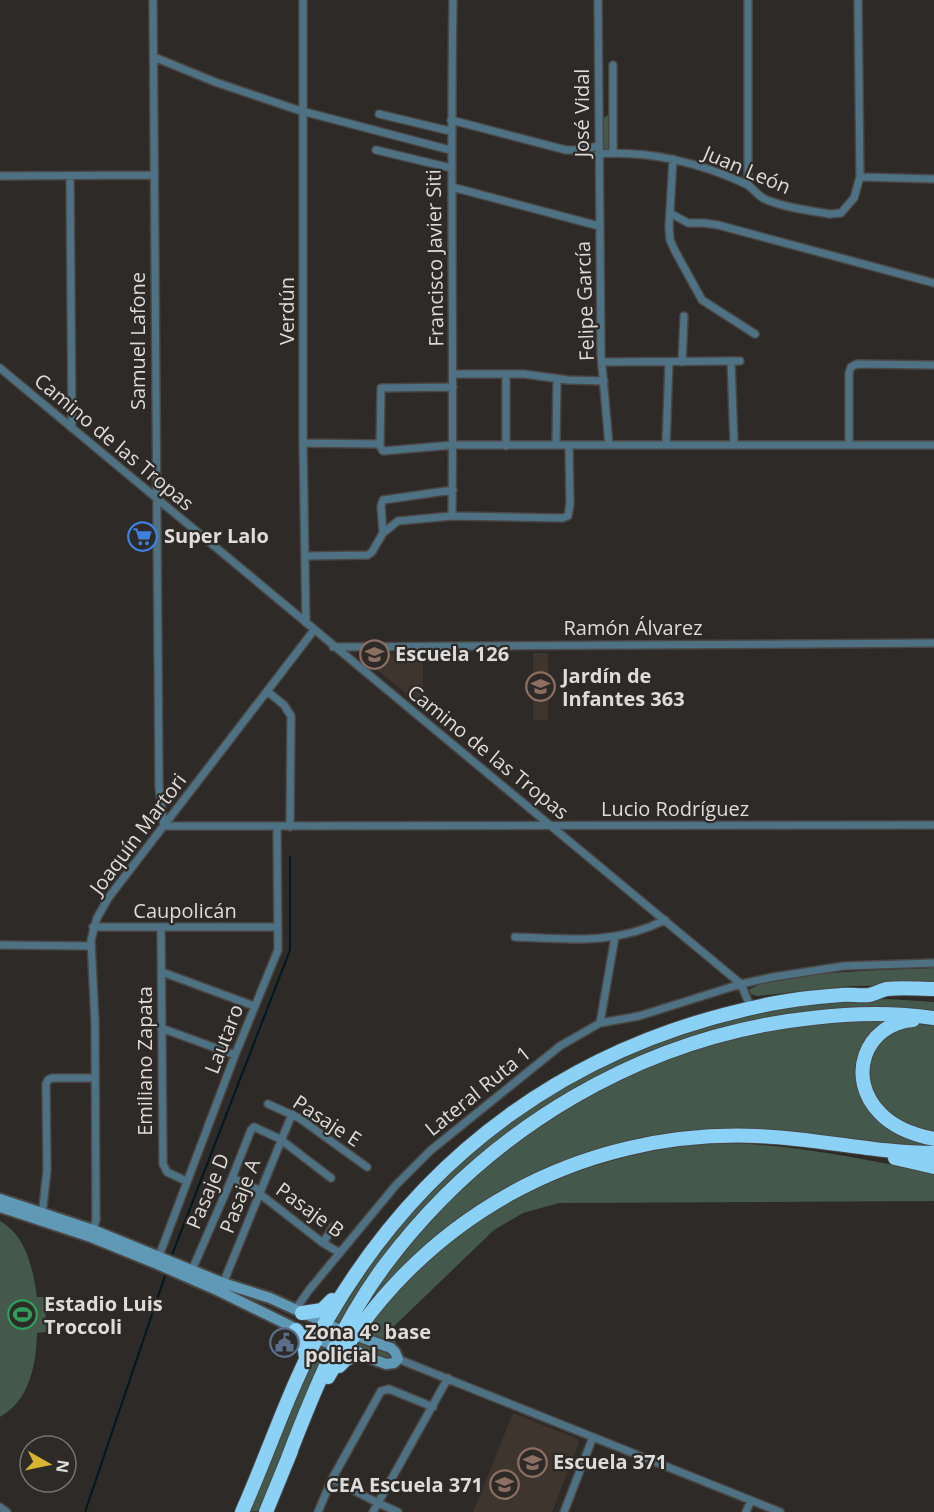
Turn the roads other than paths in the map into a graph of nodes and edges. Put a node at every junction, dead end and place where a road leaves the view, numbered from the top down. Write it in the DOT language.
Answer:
graph roads {
  1 [pos="153,0"];
  2 [pos="303,0"];
  3 [pos="453,0"];
  4 [pos="598,0"];
  5 [pos="748,0"];
  6 [pos="858,0"];
  7 [pos="154,57"];
  8 [pos="613,65"];
  9 [pos="305,112"];
  10 [pos="379,114"];
  11 [pos="451,120"];
  12 [pos="450,131"];
  13 [pos="376,150"];
  14 [pos="450,150"];
  15 [pos="598,150"];
  16 [pos="613,153"];
  17 [pos="673,159"];
  18 [pos="451,168"];
  19 [pos="154,175"];
  20 [pos="0,176"];
  21 [pos="70,177"];
  22 [pos="860,177"];
  23 [pos="934,178"];
  24 [pos="748,184"];
  25 [pos="452,188"];
  26 [pos="670,213"];
  27 [pos="599,226"];
  28 [pos="934,283"];
  29 [pos="684,316"];
  30 [pos="755,334"];
  31 [pos="731,361"];
  32 [pos="603,362"];
  33 [pos="669,362"];
  34 [pos="682,362"];
  35 [pos="740,362"];
  36 [pos="934,365"];
  37 [pos="0,368"];
  38 [pos="453,374"];
  39 [pos="506,375"];
  40 [pos="557,379"];
  41 [pos="604,381"];
  42 [pos="453,387"];
  43 [pos="72,428"];
  44 [pos="303,443"];
  45 [pos="734,444"];
  46 [pos="453,445"];
  47 [pos="556,445"];
  48 [pos="609,445"];
  49 [pos="666,445"];
  50 [pos="849,445"];
  51 [pos="506,446"];
  52 [pos="569,446"];
  53 [pos="934,446"];
  54 [pos="382,447"];
  55 [pos="453,490"];
  56 [pos="156,497"];
  57 [pos="452,516"];
  58 [pos="384,533"];
  59 [pos="305,556"];
  60 [pos="306,623"];
  61 [pos="314,630"];
  62 [pos="934,643"];
  63 [pos="333,647"];
  64 [pos="267,691"];
  65 [pos="934,825"];
  66 [pos="164,826"];
  67 [pos="552,826"];
  68 [pos="277,827"];
  69 [pos="290,827"];
  70 [pos="665,920"];
  71 [pos="93,927"];
  72 [pos="278,927"];
  73 [pos="161,928"];
  74 [pos="514,937"];
  75 [pos="615,937"];
  76 [pos="0,945"];
  77 [pos="91,946"];
  78 [pos="934,963"];
  79 [pos="162,972"];
  80 [pos="741,984"];
  81 [pos="934,989"];
  82 [pos="870,995"];
  83 [pos="934,997"];
  84 [pos="254,1006"];
  85 [pos="751,1008"];
  86 [pos="934,1018"];
  87 [pos="600,1023"];
  88 [pos="161,1028"];
  89 [pos="235,1055"];
  90 [pos="95,1078"];
  91 [pos="268,1104"];
  92 [pos="292,1113"];
  93 [pos="280,1139"];
  94 [pos="934,1139"];
  95 [pos="864,1149"];
  96 [pos="934,1153"];
  97 [pos="367,1167"];
  98 [pos="934,1167"];
  99 [pos="232,1178"];
  100 [pos="331,1178"];
  101 [pos="186,1181"];
  102 [pos="260,1192"];
  103 [pos="0,1199"];
  104 [pos="0,1207"];
  105 [pos="42,1217"];
  106 [pos="333,1227"];
  107 [pos="92,1233"];
  108 [pos="323,1243"];
  109 [pos="340,1253"];
  110 [pos="159,1256"];
  111 [pos="192,1270"];
  112 [pos="221,1287"];
  113 [pos="345,1289"];
  114 [pos="270,1298"];
  115 [pos="298,1311"];
  116 [pos="262,1314"];
  117 [pos="325,1323"];
  118 [pos="296,1330"];
  119 [pos="348,1333"];
  120 [pos="317,1339"];
  121 [pos="339,1348"];
  122 [pos="358,1354"];
  123 [pos="306,1359"];
  124 [pos="398,1359"];
  125 [pos="332,1370"];
  126 [pos="448,1378"];
  127 [pos="433,1407"];
  128 [pos="593,1437"];
  129 [pos="288,1458"];
  130 [pos="332,1479"];
  131 [pos="751,1500"];
  132 [pos="378,1503"];
  133 [pos="0,1507"];
  134 [pos="7,1512"];
  135 [pos="243,1512"];
  136 [pos="266,1512"];
  137 [pos="318,1512"];
  138 [pos="373,1512"];
  139 [pos="398,1512"];
  140 [pos="564,1512"];
  141 [pos="746,1512"];
  142 [pos="780,1512"];
  1 -- 7 [label="street, Samuel Lafone"];
  2 -- 9 [label="street, Verdún"];
  3 -- 11 [label="street, Francisco Javier Siti"];
  4 -- 15 [label="street, José Vidal"];
  5 -- 24 [label="street"];
  6 -- 22 [label="street"];
  7 -- 9 [label="street"];
  7 -- 19 [label="street, Samuel Lafone"];
  8 -- 16 [label="street, José Vidal"];
  9 -- 14 [label="street"];
  9 -- 44 [label="street, Verdún"];
  10 -- 12 [label="street"];
  11 -- 12 [label="street, Francisco Javier Siti"];
  11 -- 15 [label="street, Juan León"];
  12 -- 14 [label="street, Francisco Javier Siti"];
  13 -- 18 [label="street"];
  14 -- 18 [label="street, Francisco Javier Siti"];
  15 -- 16 [label="street, Juan León"];
  15 -- 27 [label="street, José Vidal"];
  16 -- 17 [label="street, Juan León"];
  17 -- 24 [label="street, Juan León"];
  17 -- 26 [label="street"];
  18 -- 25 [label="street, Francisco Javier Siti"];
  19 -- 21 [label="street"];
  19 -- 56 [label="street, Samuel Lafone"];
  20 -- 21 [label="street"];
  21 -- 43 [label="street"];
  22 -- 23 [label="street"];
  22 -- 24 [label="street, Juan León"];
  25 -- 27 [label="street, Felipe García"];
  25 -- 38 [label="street, Francisco Javier Siti"];
  26 -- 28 [label="street"];
  26 -- 30 [label="street"];
  27 -- 32 [label="street, Felipe García"];
  29 -- 34 [label="street"];
  31 -- 34 [label="street"];
  31 -- 35 [label="street"];
  31 -- 45 [label="street"];
  32 -- 33 [label="street"];
  32 -- 41 [label="street, Felipe García"];
  33 -- 34 [label="street"];
  33 -- 49 [label="street"];
  36 -- 50 [label="street"];
  37 -- 43 [label="street, Camino de las Tropas"];
  38 -- 39 [label="street"];
  38 -- 42 [label="street, Francisco Javier Siti"];
  39 -- 40 [label="street"];
  39 -- 51 [label="street"];
  40 -- 41 [label="street"];
  40 -- 47 [label="street"];
  41 -- 48 [label="street, Felipe García"];
  42 -- 46 [label="street, Francisco Javier Siti"];
  42 -- 54 [label="street"];
  43 -- 56 [label="street, Camino de las Tropas"];
  44 -- 54 [label="street"];
  44 -- 59 [label="street, Verdún"];
  45 -- 49 [label="street"];
  45 -- 50 [label="street"];
  46 -- 51 [label="street"];
  46 -- 54 [label="street"];
  46 -- 55 [label="street, Francisco Javier Siti"];
  47 -- 51 [label="street"];
  47 -- 52 [label="street"];
  48 -- 49 [label="street"];
  48 -- 52 [label="street"];
  50 -- 53 [label="street"];
  52 -- 57 [label="street"];
  55 -- 57 [label="street, Francisco Javier Siti"];
  55 -- 58 [label="street"];
  56 -- 60 [label="street, Camino de las Tropas"];
  56 -- 66 [label="street, Samuel Lafone"];
  57 -- 58 [label="street"];
  58 -- 59 [label="street"];
  59 -- 60 [label="street, Verdún"];
  60 -- 61 [label="street, Camino de las Tropas"];
  61 -- 63 [label="street, Camino de las Tropas"];
  61 -- 64 [label="street, Joaquín Martori"];
  62 -- 63 [label="street, Ramón Álvarez"];
  63 -- 67 [label="street, Camino de las Tropas"];
  64 -- 66 [label="street, Joaquín Martori"];
  64 -- 69 [label="street"];
  65 -- 67 [label="street, Lucio Rodríguez"];
  66 -- 68 [label="street, Lucio Rodríguez"];
  66 -- 71 [label="street, Joaquín Martori"];
  67 -- 69 [label="street, Lucio Rodríguez"];
  67 -- 70 [label="street, Camino de las Tropas"];
  68 -- 69 [label="street, Lucio Rodríguez"];
  68 -- 72 [label="street, Lautaro"];
  70 -- 75 [label="street"];
  70 -- 80 [label="street, Camino de las Tropas"];
  71 -- 73 [label="street, Caupolicán"];
  71 -- 77 [label="street, Joaquín Martori"];
  72 -- 73 [label="street, Caupolicán"];
  72 -- 84 [label="street, Lautaro"];
  73 -- 79 [label="street, Emiliano Zapata"];
  74 -- 75 [label="street"];
  75 -- 87 [label="street"];
  76 -- 77 [label="street"];
  77 -- 90 [label="street, Joaquín Martori"];
  78 -- 80 [label="street, Lateral Ruta 1"];
  79 -- 84 [label="street"];
  79 -- 88 [label="street, Emiliano Zapata"];
  80 -- 85 [label="street, Camino de las Tropas"];
  80 -- 87 [label="street, Lateral Ruta 1"];
  81 -- 82 [label="highway"];
  82 -- 83 [label="highway"];
  82 -- 85 [label="highway"];
  84 -- 89 [label="street, Lautaro"];
  85 -- 113 [label="highway"];
  86 -- 94 [label="highway"];
  86 -- 119 [label="highway"];
  87 -- 109 [label="street, Lateral Ruta 1"];
  88 -- 89 [label="street"];
  88 -- 101 [label="street, Emiliano Zapata"];
  89 -- 101 [label="street, Lautaro"];
  90 -- 105 [label="street"];
  90 -- 107 [label="street, Joaquín Martori"];
  91 -- 92 [label="street, Pasaje E"];
  92 -- 93 [label="street, Pasaje A"];
  92 -- 97 [label="street, Pasaje E"];
  93 -- 99 [label="street, Pasaje D"];
  93 -- 100 [label="street"];
  93 -- 102 [label="street, Pasaje A"];
  95 -- 96 [label="highway"];
  95 -- 98 [label="highway"];
  95 -- 119 [label="highway"];
  99 -- 102 [label="street, Pasaje B"];
  99 -- 111 [label="street, Pasaje D"];
  101 -- 110 [label="street, Lautaro"];
  102 -- 108 [label="street, Pasaje B"];
  102 -- 112 [label="street, Pasaje A"];
  103 -- 105 [label="street"];
  104 -- 105 [label="street"];
  105 -- 107 [label="street"];
  106 -- 108 [label="street"];
  107 -- 110 [label="street"];
  107 -- 112 [label="street"];
  108 -- 109 [label="street, Pasaje B"];
  109 -- 115 [label="street, Lateral Ruta 1"];
  110 -- 111 [label="street"];
  111 -- 112 [label="street"];
  112 -- 114 [label="street"];
  112 -- 116 [label="street"];
  113 -- 115 [label="highway"];
  113 -- 117 [label="highway"];
  114 -- 115 [label="street"];
  114 -- 116 [label="street"];
  115 -- 117 [label="street"];
  116 -- 118 [label="street"];
  117 -- 119 [label="street"];
  117 -- 120 [label="highway"];
  118 -- 120 [label="street"];
  118 -- 123 [label="highway"];
  119 -- 121 [label="highway"];
  119 -- 124 [label="street"];
  120 -- 121 [label="street"];
  120 -- 123 [label="highway"];
  121 -- 122 [label="street"];
  121 -- 125 [label="highway"];
  121 -- 129 [label="highway"];
  122 -- 124 [label="street"];
  122 -- 125 [label="highway"];
  123 -- 135 [label="highway"];
  124 -- 126 [label="street"];
  125 -- 129 [label="highway"];
  126 -- 127 [label="street"];
  126 -- 128 [label="street"];
  127 -- 130 [label="street"];
  127 -- 132 [label="street"];
  128 -- 131 [label="street"];
  128 -- 140 [label="street"];
  129 -- 136 [label="highway"];
  130 -- 132 [label="street"];
  130 -- 137 [label="street"];
  131 -- 141 [label="street"];
  131 -- 142 [label="street"];
  132 -- 138 [label="street"];
  132 -- 139 [label="street"];
  133 -- 134 [label="street"];
}
